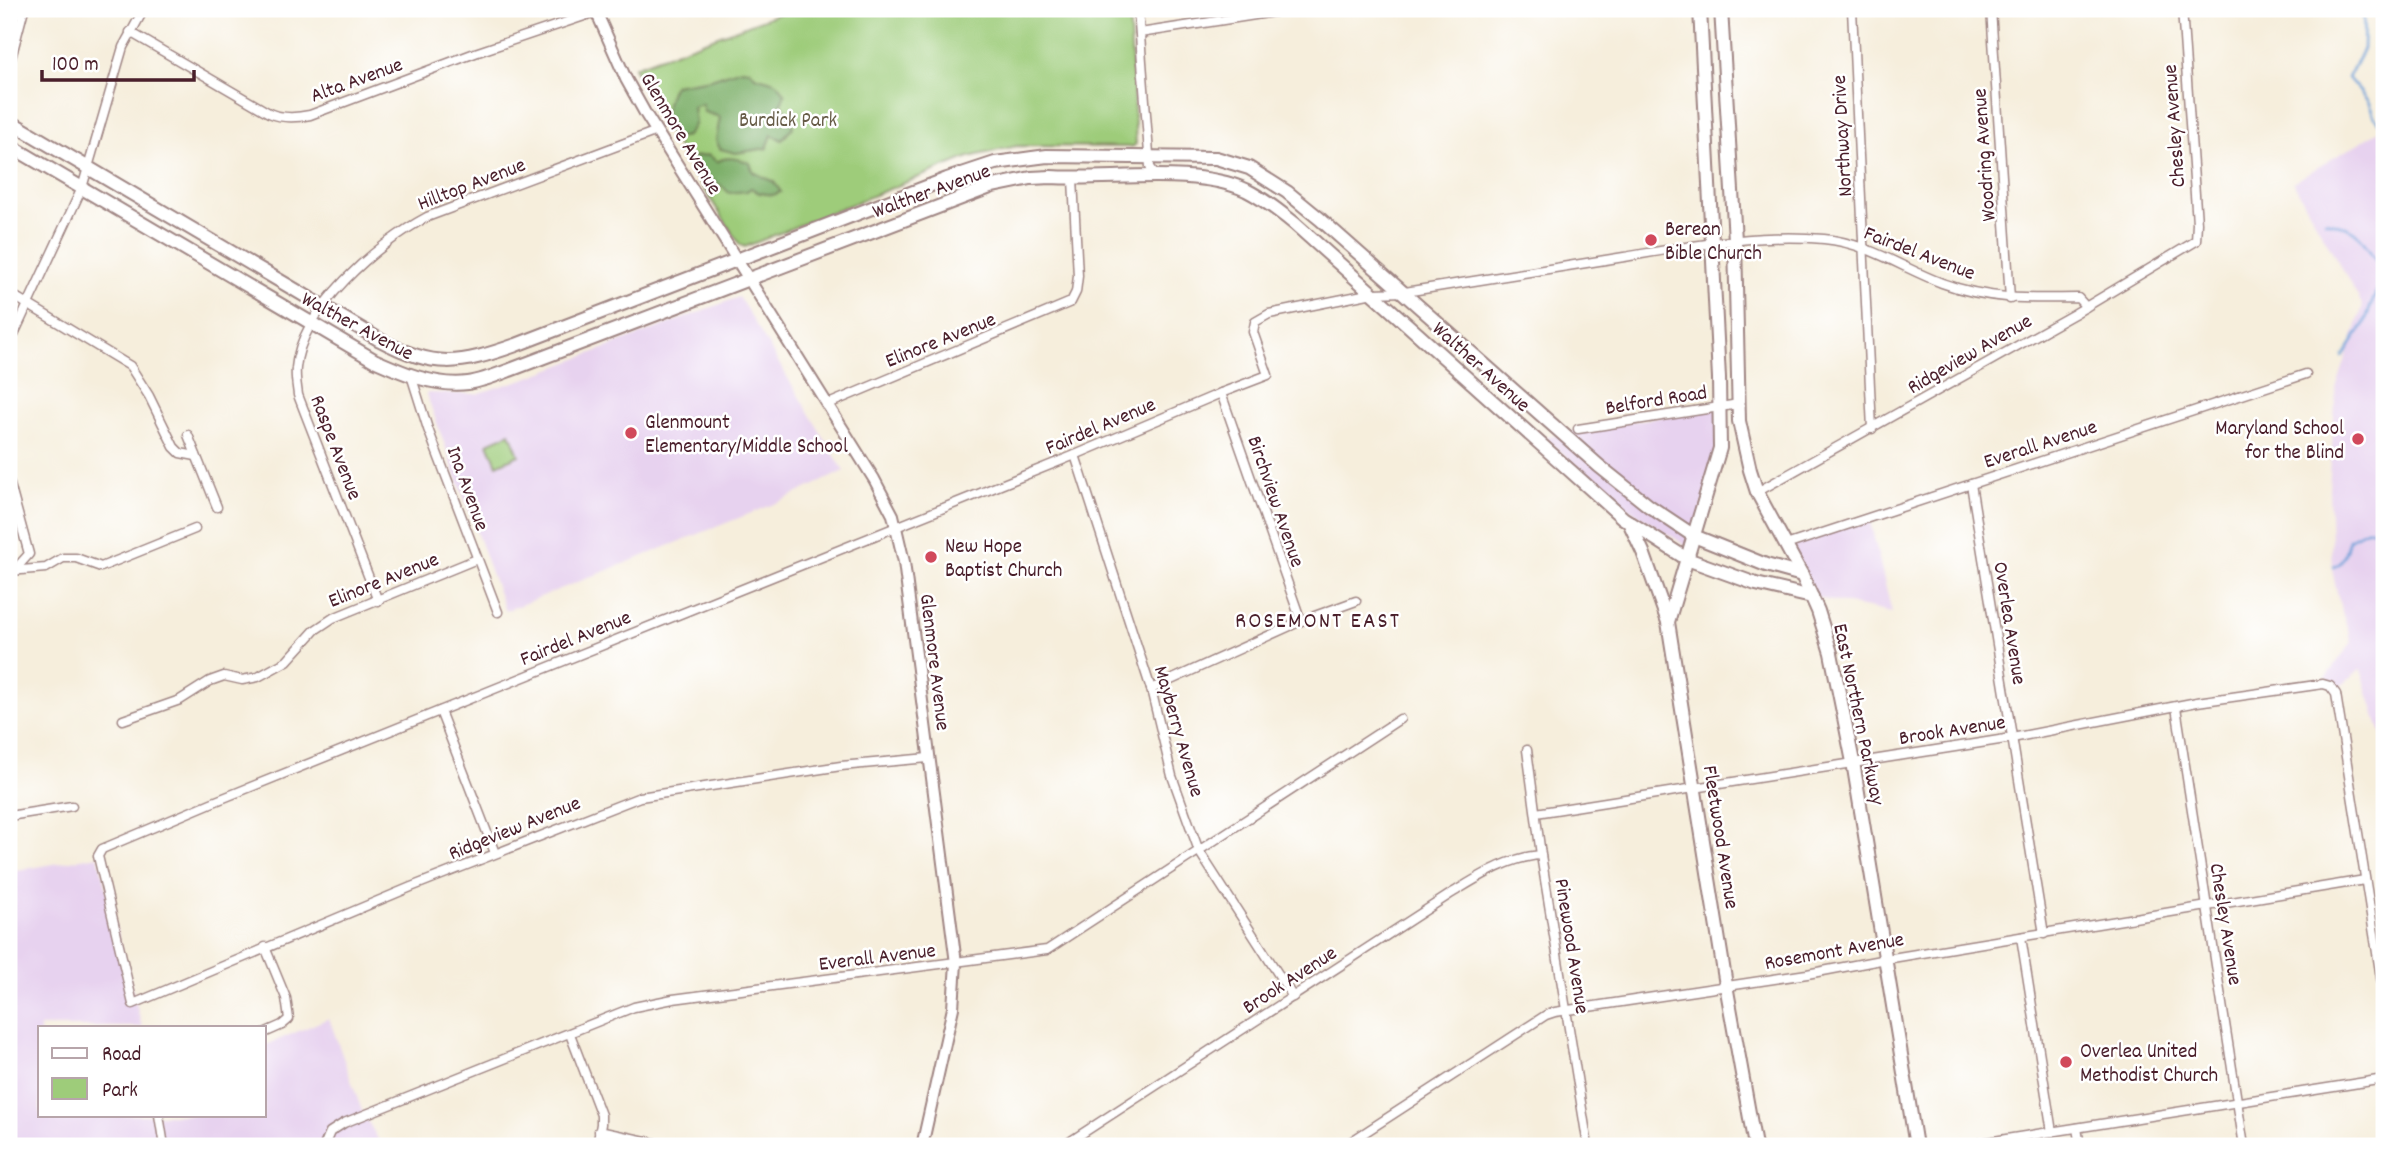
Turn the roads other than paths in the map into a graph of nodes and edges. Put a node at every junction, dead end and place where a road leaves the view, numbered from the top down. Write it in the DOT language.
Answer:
graph roads {
  1 [pos="24,9"];
  2 [pos="144,9"];
  3 [pos="1138,9"];
  4 [pos="1294,9"];
  5 [pos="1700,9"];
  6 [pos="1721,9"];
  7 [pos="1852,9"];
  8 [pos="1991,9"];
  9 [pos="2182,9"];
  10 [pos="599,10"];
  11 [pos="1278,10"];
  12 [pos="130,32"];
  13 [pos="1140,33"];
  14 [pos="9,66"];
  15 [pos="1703,74"];
  16 [pos="1725,74"];
  17 [pos="9,121"];
  18 [pos="657,131"];
  19 [pos="9,145"];
  20 [pos="1149,157"];
  21 [pos="89,169"];
  22 [pos="1157,177"];
  23 [pos="1073,179"];
  24 [pos="82,188"];
  25 [pos="1735,240"];
  26 [pos="2196,241"];
  27 [pos="1711,243"];
  28 [pos="1865,247"];
  29 [pos="737,260"];
  30 [pos="749,279"];
  31 [pos="1405,292"];
  32 [pos="9,293"];
  33 [pos="1373,293"];
  34 [pos="2010,299"];
  35 [pos="29,304"];
  36 [pos="322,306"];
  37 [pos="2086,307"];
  38 [pos="313,324"];
  39 [pos="9,345"];
  40 [pos="2306,374"];
  41 [pos="411,375"];
  42 [pos="1221,393"];
  43 [pos="1739,404"];
  44 [pos="826,405"];
  45 [pos="1720,406"];
  46 [pos="1578,429"];
  47 [pos="1872,429"];
  48 [pos="188,435"];
  49 [pos="1076,455"];
  50 [pos="195,456"];
  51 [pos="9,481"];
  52 [pos="1971,484"];
  53 [pos="1757,492"];
  54 [pos="217,507"];
  55 [pos="1629,522"];
  56 [pos="897,525"];
  57 [pos="195,529"];
  58 [pos="1694,536"];
  59 [pos="1786,545"];
  60 [pos="1687,558"];
  61 [pos="477,559"];
  62 [pos="19,570"];
  63 [pos="9,571"];
  64 [pos="1802,575"];
  65 [pos="1812,597"];
  66 [pos="378,601"];
  67 [pos="1356,601"];
  68 [pos="498,612"];
  69 [pos="1301,621"];
  70 [pos="1668,621"];
  71 [pos="1151,689"];
  72 [pos="2176,708"];
  73 [pos="440,711"];
  74 [pos="1400,719"];
  75 [pos="123,720"];
  76 [pos="2012,738"];
  77 [pos="1528,750"];
  78 [pos="928,758"];
  79 [pos="1853,762"];
  80 [pos="1696,789"];
  81 [pos="72,806"];
  82 [pos="1536,813"];
  83 [pos="9,816"];
  84 [pos="1199,851"];
  85 [pos="495,853"];
  86 [pos="1541,855"];
  87 [pos="2365,880"];
  88 [pos="2207,906"];
  89 [pos="2044,934"];
  90 [pos="2021,937"];
  91 [pos="265,947"];
  92 [pos="1886,959"];
  93 [pos="956,963"];
  94 [pos="1726,985"];
  95 [pos="1293,997"];
  96 [pos="2384,997"];
  97 [pos="133,1004"];
  98 [pos="1566,1010"];
  99 [pos="266,1032"];
  100 [pos="570,1034"];
  101 [pos="2384,1079"];
  102 [pos="2237,1101"];
  103 [pos="159,1116"];
  104 [pos="2077,1128"];
  105 [pos="599,1131"];
  106 [pos="2052,1132"];
  107 [pos="164,1146"];
  108 [pos="324,1146"];
  109 [pos="597,1146"];
  110 [pos="669,1146"];
  111 [pos="922,1146"];
  112 [pos="1063,1146"];
  113 [pos="1344,1146"];
  114 [pos="1588,1146"];
  115 [pos="1755,1146"];
  116 [pos="1916,1146"];
  117 [pos="1962,1146"];
  118 [pos="2080,1146"];
  119 [pos="2244,1146"];
  1 -- 14 [label="street"];
  2 -- 12 [label="street"];
  3 -- 13 [label="street"];
  4 -- 11 [label="street"];
  5 -- 15 [label="main road"];
  6 -- 16 [label="main road, East Northern Parkway"];
  7 -- 28 [label="street, Northway Drive"];
  8 -- 34 [label="street, Woodring Avenue"];
  9 -- 26 [label="street, Chesley Avenue"];
  10 -- 12 [label="street, Alta Avenue"];
  10 -- 18 [label="street, Glenmore Avenue"];
  11 -- 13 [label="street"];
  12 -- 21 [label="street"];
  13 -- 20 [label="street"];
  15 -- 16 [label="main road"];
  15 -- 27 [label="main road"];
  16 -- 25 [label="main road, East Northern Parkway"];
  17 -- 21 [label="main road, Walther Avenue"];
  18 -- 29 [label="street, Glenmore Avenue"];
  18 -- 36 [label="street, Hilltop Avenue"];
  19 -- 24 [label="main road, Walther Avenue"];
  20 -- 22 [label="street"];
  20 -- 29 [label="main road, Walther Avenue"];
  20 -- 31 [label="main road, Walther Avenue"];
  21 -- 24 [label="street"];
  21 -- 36 [label="main road, Walther Avenue"];
  22 -- 23 [label="main road, Walther Avenue"];
  22 -- 33 [label="main road, Walther Avenue"];
  23 -- 30 [label="main road, Walther Avenue"];
  23 -- 44 [label="street, Elinore Avenue"];
  24 -- 35 [label="street"];
  24 -- 38 [label="main road, Walther Avenue"];
  25 -- 27 [label="street, Fairdel Avenue"];
  25 -- 28 [label="street, Fairdel Avenue"];
  25 -- 43 [label="main road, East Northern Parkway"];
  26 -- 37 [label="street, Ridgeview Avenue"];
  27 -- 31 [label="street, Fairdel Avenue"];
  27 -- 45 [label="main road"];
  28 -- 34 [label="street, Fairdel Avenue"];
  28 -- 47 [label="street, Northway Drive"];
  29 -- 30 [label="street, Glenmore Avenue"];
  29 -- 36 [label="main road, Walther Avenue"];
  30 -- 41 [label="main road, Walther Avenue"];
  30 -- 44 [label="street, Glenmore Avenue"];
  31 -- 33 [label="street, Fairdel Avenue"];
  31 -- 58 [label="main road, Walther Avenue"];
  32 -- 35 [label="street"];
  33 -- 42 [label="street, Fairdel Avenue"];
  33 -- 55 [label="main road, Walther Avenue"];
  34 -- 37 [label="street, Fairdel Avenue"];
  35 -- 39 [label="street"];
  35 -- 50 [label="street"];
  36 -- 38 [label="street, Raspe Avenue"];
  37 -- 47 [label="street, Ridgeview Avenue"];
  38 -- 41 [label="main road, Walther Avenue"];
  38 -- 66 [label="street, Raspe Avenue"];
  40 -- 52 [label="street, Everall Avenue"];
  41 -- 61 [label="street, Ina Avenue"];
  42 -- 49 [label="street, Fairdel Avenue"];
  42 -- 69 [label="street, Birchview Avenue"];
  43 -- 45 [label="street, Belford Road"];
  43 -- 53 [label="main road, East Northern Parkway"];
  44 -- 56 [label="street, Glenmore Avenue"];
  45 -- 46 [label="street, Belford Road"];
  45 -- 58 [label="main road"];
  47 -- 53 [label="street, Ridgeview Avenue"];
  48 -- 50 [label="street"];
  49 -- 56 [label="street, Fairdel Avenue"];
  49 -- 71 [label="street, Mayberry Avenue"];
  50 -- 54 [label="street"];
  51 -- 62 [label="street"];
  52 -- 59 [label="street, Everall Avenue"];
  52 -- 76 [label="street, Overlea Avenue"];
  53 -- 59 [label="main road, East Northern Parkway"];
  55 -- 60 [label="main road, Walther Avenue"];
  55 -- 70 [label="main road"];
  56 -- 73 [label="street, Fairdel Avenue"];
  56 -- 78 [label="street, Glenmore Avenue"];
  57 -- 62 [label="street"];
  58 -- 60 [label="main road, Fleetwood Avenue"];
  58 -- 64 [label="main road, Walther Avenue"];
  59 -- 64 [label="main road, East Northern Parkway"];
  60 -- 65 [label="main road, Walther Avenue"];
  60 -- 70 [label="main road, Fleetwood Avenue"];
  61 -- 66 [label="street, Elinore Avenue"];
  61 -- 68 [label="street, Ina Avenue"];
  62 -- 63 [label="street"];
  64 -- 65 [label="main road, East Northern Parkway"];
  65 -- 79 [label="main road, East Northern Parkway"];
  66 -- 75 [label="street, Elinore Avenue"];
  67 -- 69 [label="street"];
  69 -- 71 [label="street"];
  70 -- 80 [label="main road, Fleetwood Avenue"];
  71 -- 84 [label="street, Mayberry Avenue"];
  72 -- 76 [label="street, Brook Avenue"];
  72 -- 87 [label="street, Brook Avenue"];
  72 -- 88 [label="street, Chesley Avenue"];
  73 -- 85 [label="street"];
  73 -- 97 [label="street, Fairdel Avenue"];
  74 -- 84 [label="street, Everall Avenue"];
  76 -- 79 [label="street, Brook Avenue"];
  76 -- 89 [label="street, Overlea Avenue"];
  77 -- 82 [label="street, Pinewood Avenue"];
  78 -- 85 [label="street, Ridgeview Avenue"];
  78 -- 93 [label="street, Glenmore Avenue"];
  79 -- 80 [label="street, Brook Avenue"];
  79 -- 92 [label="main road, East Northern Parkway"];
  80 -- 82 [label="street, Brook Avenue"];
  80 -- 94 [label="main road, Fleetwood Avenue"];
  81 -- 83 [label="street"];
  82 -- 86 [label="street, Pinewood Avenue"];
  84 -- 93 [label="street, Everall Avenue"];
  84 -- 95 [label="street, Mayberry Avenue"];
  85 -- 91 [label="street, Ridgeview Avenue"];
  86 -- 95 [label="street, Brook Avenue"];
  86 -- 98 [label="street, Pinewood Avenue"];
  87 -- 88 [label="street, Rosemont Avenue"];
  87 -- 96 [label="street"];
  88 -- 89 [label="street, Rosemont Avenue"];
  88 -- 102 [label="street, Chesley Avenue"];
  89 -- 90 [label="street, Rosemont Avenue"];
  90 -- 92 [label="street, Rosemont Avenue"];
  90 -- 106 [label="street"];
  91 -- 97 [label="street, Ridgeview Avenue"];
  91 -- 99 [label="street"];
  92 -- 94 [label="street, Rosemont Avenue"];
  92 -- 116 [label="main road, East Northern Parkway"];
  93 -- 100 [label="street, Everall Avenue"];
  93 -- 111 [label="street, Glenmore Avenue"];
  94 -- 98 [label="street, Rosemont Avenue"];
  94 -- 115 [label="main road, Fleetwood Avenue"];
  95 -- 112 [label="street, Brook Avenue"];
  98 -- 113 [label="street, Rosemont Avenue"];
  98 -- 114 [label="street, Pinewood Avenue"];
  100 -- 105 [label="street"];
  100 -- 108 [label="street, Everall Avenue"];
  101 -- 102 [label="street"];
  102 -- 104 [label="street"];
  102 -- 119 [label="street, Chesley Avenue"];
  103 -- 107 [label="street"];
  104 -- 106 [label="street"];
  104 -- 118 [label="street"];
  105 -- 109 [label="street"];
  105 -- 110 [label="street"];
  106 -- 117 [label="street"];
}
